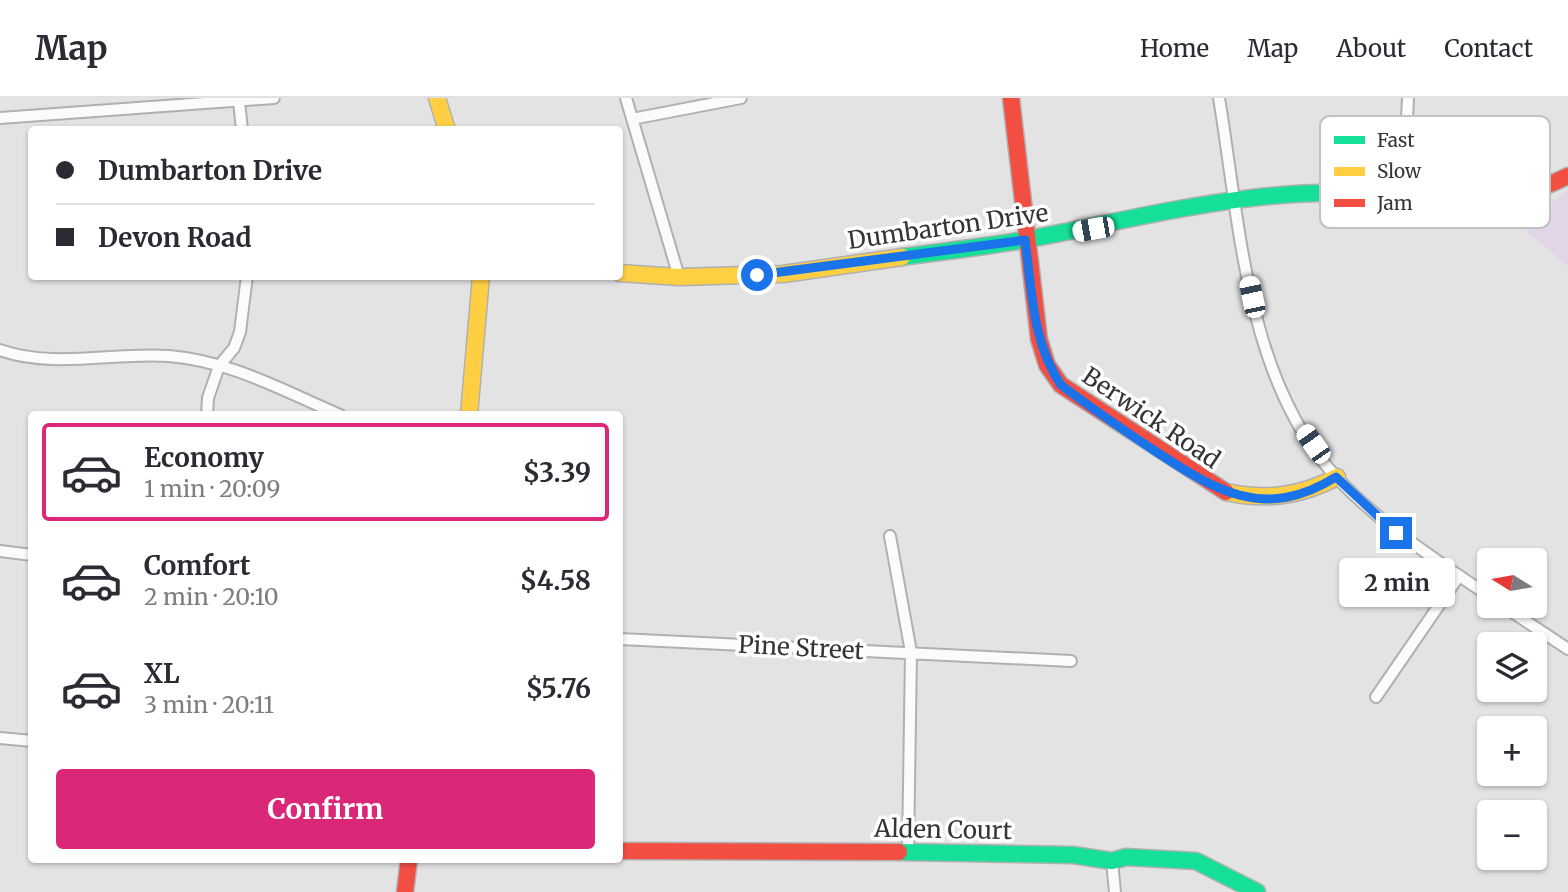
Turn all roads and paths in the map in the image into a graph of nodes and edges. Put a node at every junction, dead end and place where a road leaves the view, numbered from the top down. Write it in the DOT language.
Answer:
graph roads {
  1 [pos="274,98"];
  2 [pos="437,98"];
  3 [pos="626,98"];
  4 [pos="741,98"];
  5 [pos="1011,98"];
  6 [pos="1219,98"];
  7 [pos="1408,98"];
  8 [pos="239,102"];
  9 [pos="1407,116"];
  10 [pos="0,118"];
  11 [pos="632,119"];
  12 [pos="242,126"];
  13 [pos="446,126"];
  14 [pos="1568,176"];
  15 [pos="1550,185"];
  16 [pos="1320,193"];
  17 [pos="1236,200"];
  18 [pos="1025,240"];
  19 [pos="623,273"];
  20 [pos="679,277"];
  21 [pos="246,280"];
  22 [pos="481,280"];
  23 [pos="0,350"];
  24 [pos="219,366"];
  25 [pos="207,411"];
  26 [pos="332,411"];
  27 [pos="469,411"];
  28 [pos="1336,477"];
  29 [pos="890,536"];
  30 [pos="0,551"];
  31 [pos="28,554"];
  32 [pos="1459,576"];
  33 [pos="1477,588"];
  34 [pos="1521,618"];
  35 [pos="623,639"];
  36 [pos="1568,649"];
  37 [pos="911,652"];
  38 [pos="1070,661"];
  39 [pos="1376,697"];
  40 [pos="0,738"];
  41 [pos="28,741"];
  42 [pos="623,851"];
  43 [pos="908,852"];
  44 [pos="1112,861"];
  45 [pos="409,863"];
  46 [pos="405,892"];
  47 [pos="1115,892"];
  48 [pos="1257,892"];
  1 -- 8 [label="street"];
  2 -- 13 [label="street"];
  3 -- 11 [label="street"];
  4 -- 11 [label="street"];
  5 -- 18 [label="street, Berwick Road"];
  6 -- 17 [label="street"];
  7 -- 9 [label="street"];
  8 -- 10 [label="street"];
  8 -- 12 [label="street"];
  11 -- 20 [label="street"];
  14 -- 15 [label="street, Dumbarton Drive"];
  16 -- 17 [label="street, Dumbarton Drive"];
  17 -- 18 [label="street, Dumbarton Drive"];
  17 -- 28 [label="street"];
  18 -- 20 [label="street, Dumbarton Drive"];
  18 -- 28 [label="street, Berwick Road"];
  19 -- 20 [label="street, Dumbarton Drive"];
  21 -- 24 [label="street"];
  22 -- 27 [label="street"];
  23 -- 24 [label="street"];
  24 -- 25 [label="street"];
  24 -- 26 [label="street"];
  28 -- 32 [label="street"];
  29 -- 37 [label="street"];
  30 -- 31 [label="street"];
  32 -- 33 [label="street"];
  32 -- 39 [label="street"];
  34 -- 36 [label="street"];
  35 -- 37 [label="street, Pine Street"];
  37 -- 38 [label="street, Pine Street"];
  37 -- 43 [label="street"];
  40 -- 41 [label="street"];
  42 -- 43 [label="street, Alden Court"];
  43 -- 44 [label="street, Alden Court"];
  44 -- 47 [label="street"];
  44 -- 48 [label="street, Alden Court"];
  45 -- 46 [label="street"];
}
